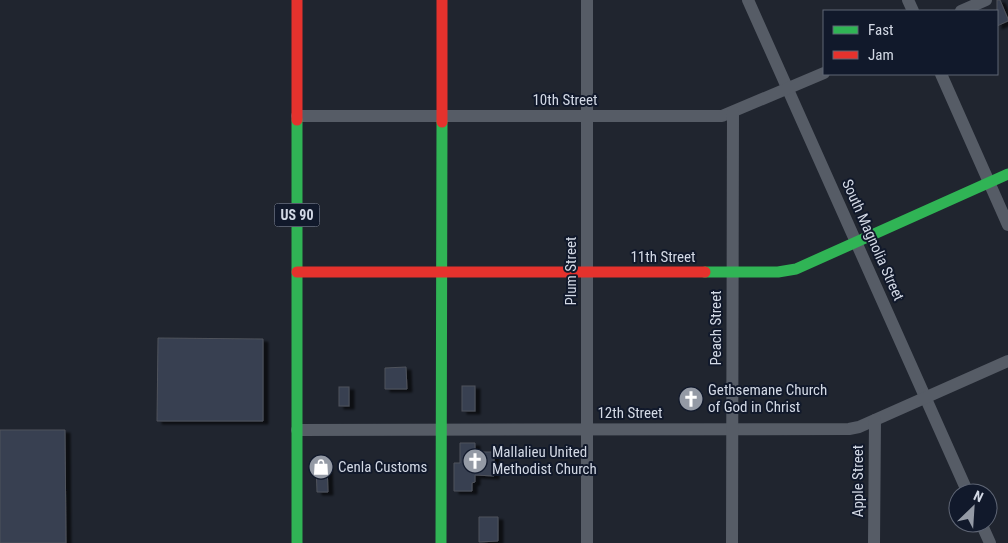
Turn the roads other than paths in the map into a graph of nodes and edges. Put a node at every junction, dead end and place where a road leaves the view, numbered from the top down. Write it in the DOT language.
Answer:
graph roads {
  1 [pos="298,0"];
  2 [pos="442,0"];
  3 [pos="587,0"];
  4 [pos="748,0"];
  5 [pos="986,0"];
  6 [pos="963,10"];
  7 [pos="823,73"];
  8 [pos="941,75"];
  9 [pos="788,89"];
  10 [pos="733,112"];
  11 [pos="297,116"];
  12 [pos="588,116"];
  13 [pos="442,117"];
  14 [pos="1008,174"];
  15 [pos="990,182"];
  16 [pos="1008,225"];
  17 [pos="856,243"];
  18 [pos="296,272"];
  19 [pos="442,272"];
  20 [pos="588,272"];
  21 [pos="733,272"];
  22 [pos="1008,361"];
  23 [pos="925,398"];
  24 [pos="875,420"];
  25 [pos="732,429"];
  26 [pos="297,430"];
  27 [pos="442,430"];
  28 [pos="587,430"];
  29 [pos="963,483"];
  30 [pos="297,543"];
  31 [pos="441,543"];
  32 [pos="587,543"];
  33 [pos="732,543"];
  34 [pos="874,543"];
  1 -- 11 [label="main road, US 90"];
  2 -- 13 [label="main road"];
  3 -- 12 [label="street, Plum Street"];
  4 -- 9 [label="street, South Magnolia Street"];
  5 -- 6 [label="street"];
  7 -- 9 [label="street, 10th Street"];
  8 -- 15 [label="street"];
  9 -- 10 [label="street, 10th Street"];
  9 -- 17 [label="street, South Magnolia Street"];
  10 -- 12 [label="street, 10th Street"];
  10 -- 21 [label="street, Peach Street"];
  11 -- 13 [label="street, 10th Street"];
  11 -- 18 [label="main road, US 90"];
  12 -- 13 [label="street, 10th Street"];
  12 -- 20 [label="street, Plum Street"];
  13 -- 19 [label="main road"];
  14 -- 15 [label="main road, 11th Street"];
  15 -- 16 [label="street"];
  15 -- 17 [label="main road, 11th Street"];
  17 -- 21 [label="main road, 11th Street"];
  17 -- 23 [label="street, South Magnolia Street"];
  18 -- 19 [label="main road, 11th Street"];
  18 -- 26 [label="main road, US 90"];
  19 -- 20 [label="main road, 11th Street"];
  19 -- 27 [label="main road"];
  20 -- 21 [label="main road, 11th Street"];
  20 -- 28 [label="street, Plum Street"];
  21 -- 25 [label="street, Peach Street"];
  22 -- 23 [label="street, 12th Street"];
  23 -- 24 [label="street, 12th Street"];
  23 -- 29 [label="street, South Magnolia Street"];
  24 -- 25 [label="street, 12th Street"];
  24 -- 34 [label="street, Apple Street"];
  25 -- 28 [label="street, 12th Street"];
  25 -- 33 [label="street, Peach Street"];
  26 -- 27 [label="street, 12th Street"];
  26 -- 30 [label="main road, US 90"];
  27 -- 28 [label="street, 12th Street"];
  27 -- 31 [label="main road"];
  28 -- 32 [label="street, Plum Street"];
}
